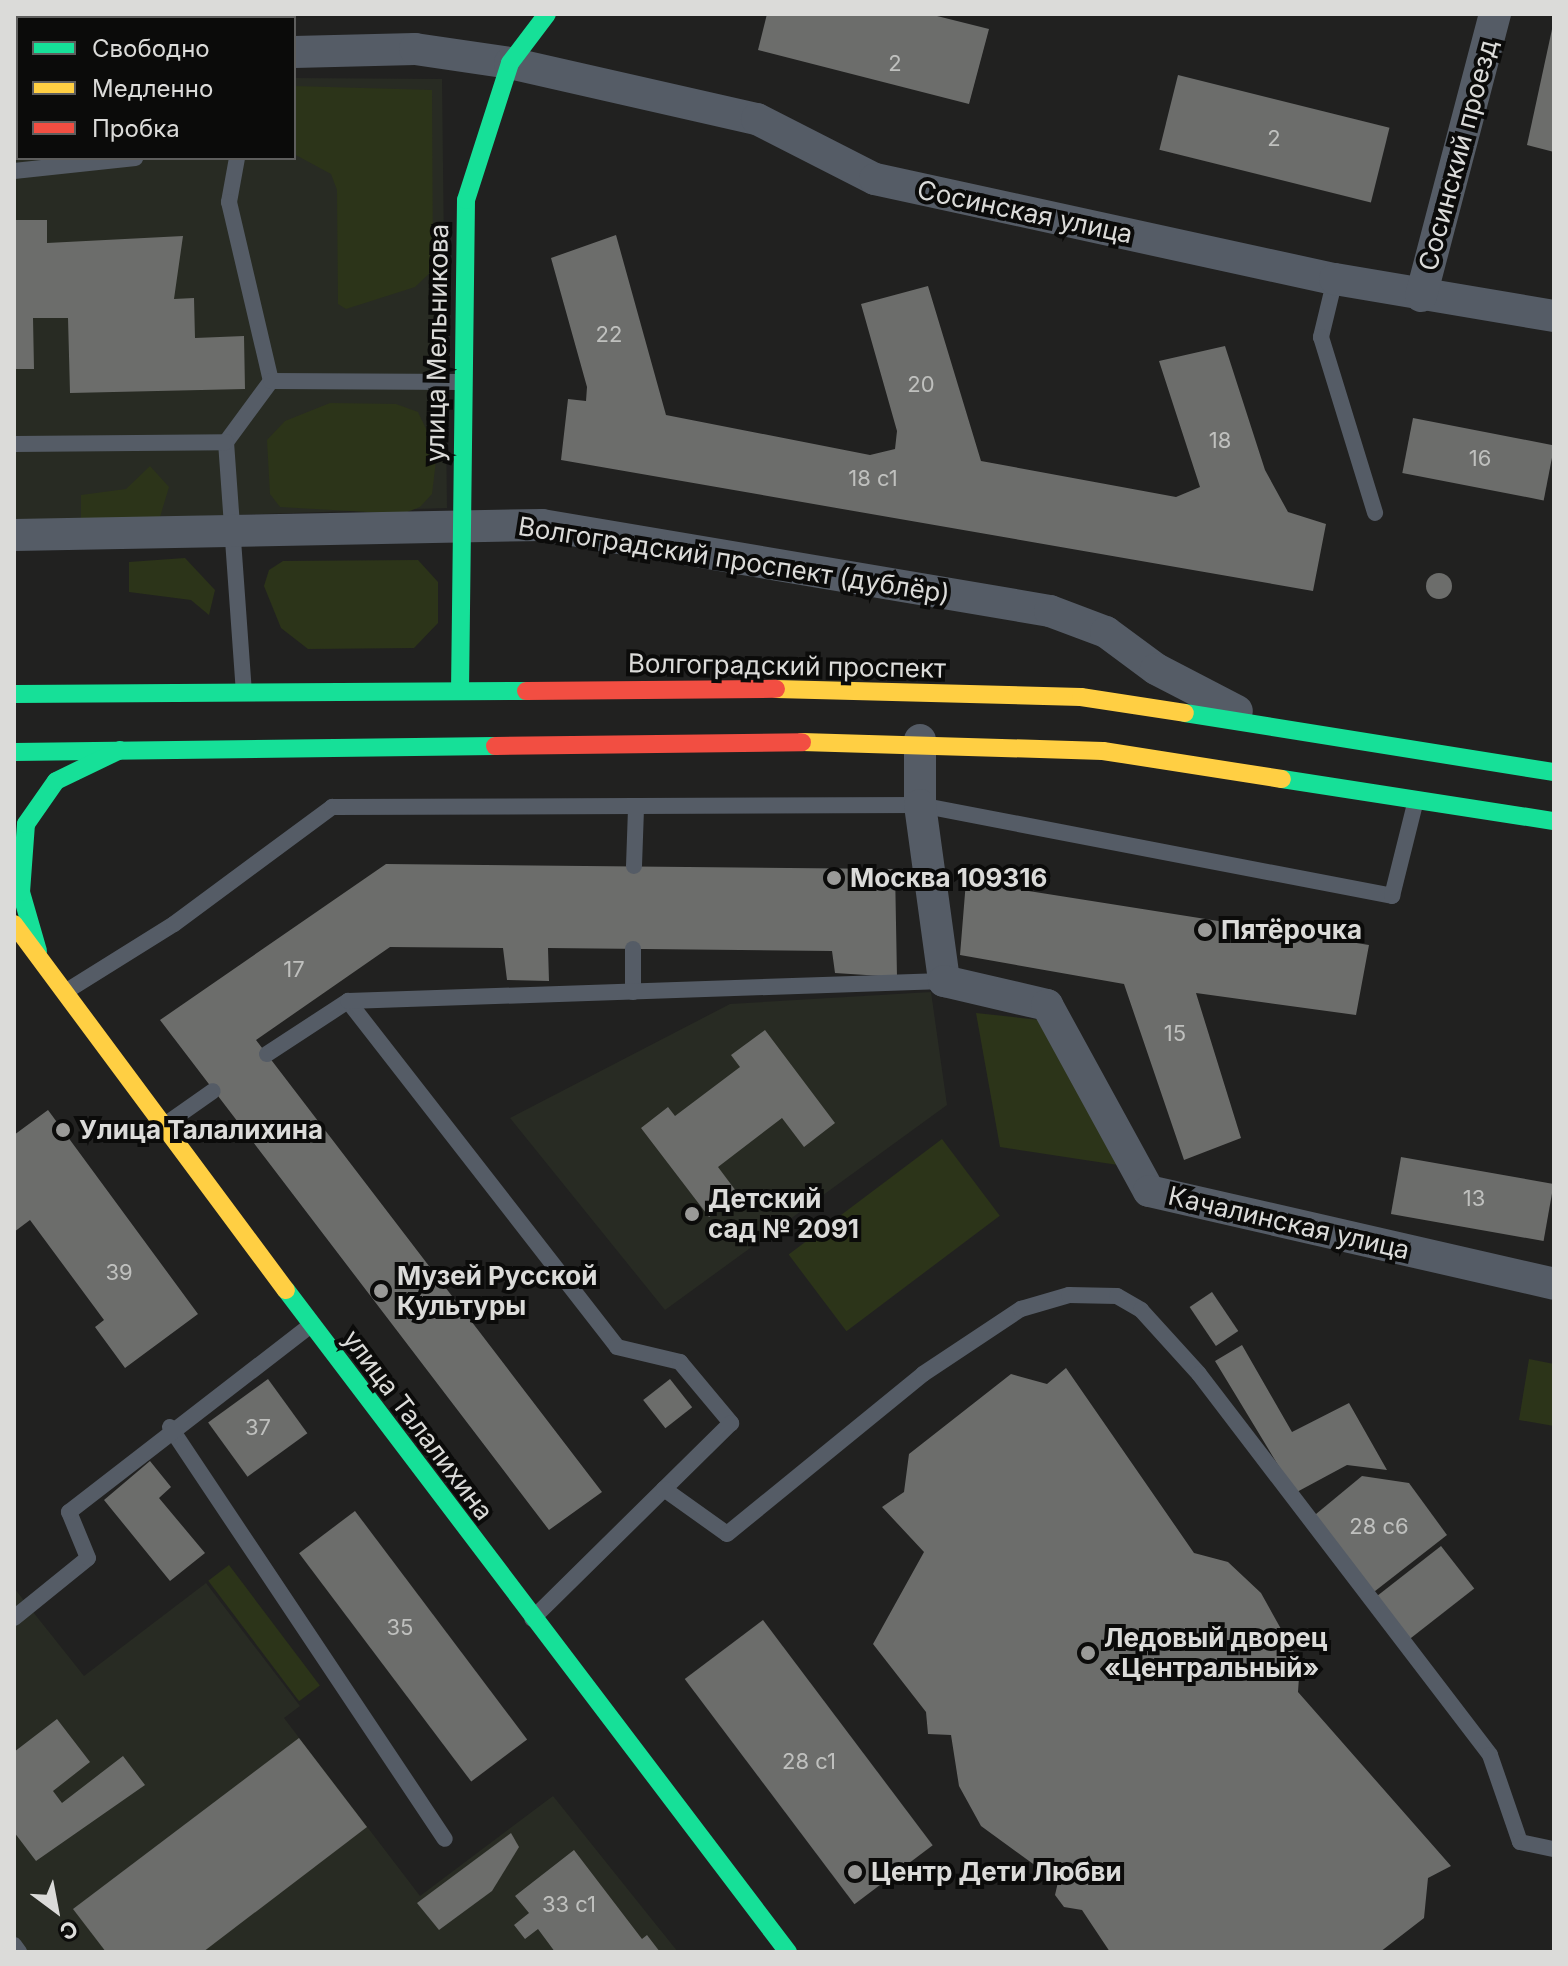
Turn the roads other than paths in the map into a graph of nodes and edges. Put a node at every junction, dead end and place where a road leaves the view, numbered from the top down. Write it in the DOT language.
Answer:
graph roads {
  1 [pos="547,14"];
  2 [pos="1495,14"];
  3 [pos="296,52"];
  4 [pos="510,63"];
  5 [pos="116,160"];
  6 [pos="237,160"];
  7 [pos="14,171"];
  8 [pos="1335,279"];
  9 [pos="1421,296"];
  10 [pos="1554,316"];
  11 [pos="271,381"];
  12 [pos="462,382"];
  13 [pos="226,442"];
  14 [pos="14,444"];
  15 [pos="1375,513"];
  16 [pos="461,525"];
  17 [pos="230,529"];
  18 [pos="14,535"];
  19 [pos="460,691"];
  20 [pos="245,693"];
  21 [pos="14,694"];
  22 [pos="1279,728"];
  23 [pos="920,740"];
  24 [pos="120,750"];
  25 [pos="14,752"];
  26 [pos="1554,772"];
  27 [pos="1416,797"];
  28 [pos="920,805"];
  29 [pos="636,808"];
  30 [pos="1554,821"];
  31 [pos="634,866"];
  32 [pos="14,924"];
  33 [pos="633,949"];
  34 [pos="14,951"];
  35 [pos="40,961"];
  36 [pos="944,981"];
  37 [pos="58,986"];
  38 [pos="633,992"];
  39 [pos="348,1001"];
  40 [pos="267,1054"];
  41 [pos="213,1091"];
  42 [pos="161,1127"];
  43 [pos="1554,1284"];
  44 [pos="311,1325"];
  45 [pos="170,1427"];
  46 [pos="664,1489"];
  47 [pos="14,1618"];
  48 [pos="531,1620"];
  49 [pos="445,1839"];
  50 [pos="1554,1849"];
  51 [pos="14,1945"];
  52 [pos="19,1952"];
  53 [pos="788,1952"];
  1 -- 4 [label="main road, улица Мельникова"];
  2 -- 9 [label="street, Сосинский проезд"];
  3 -- 4 [label="street, Сосинская улица"];
  4 -- 8 [label="street, Сосинская улица"];
  4 -- 12 [label="main road, улица Мельникова"];
  5 -- 7 [label="lane"];
  6 -- 11 [label="lane"];
  8 -- 9 [label="street, Сосинская улица"];
  8 -- 15 [label="lane"];
  9 -- 10 [label="street, Сосинская улица"];
  11 -- 12 [label="lane"];
  11 -- 13 [label="lane"];
  12 -- 16 [label="main road, улица Мельникова"];
  13 -- 14 [label="lane"];
  13 -- 17 [label="lane"];
  16 -- 17 [label="street, Волгоградский проспект (дублёр)"];
  16 -- 19 [label="main road, улица Мельникова"];
  16 -- 22 [label="street, Волгоградский проспект (дублёр)"];
  17 -- 18 [label="street, Волгоградский проспект (дублёр)"];
  17 -- 20 [label="lane"];
  19 -- 20 [label="main road, Волгоградский проспект"];
  19 -- 22 [label="main road, Волгоградский проспект"];
  20 -- 21 [label="main road, Волгоградский проспект"];
  22 -- 26 [label="main road, Волгоградский проспект"];
  23 -- 24 [label="main road"];
  23 -- 27 [label="main road"];
  23 -- 28 [label="street"];
  24 -- 25 [label="main road"];
  24 -- 35 [label="main road"];
  27 -- 28 [label="lane"];
  27 -- 30 [label="main road"];
  28 -- 29 [label="lane"];
  28 -- 36 [label="street"];
  29 -- 31 [label="lane"];
  29 -- 37 [label="lane"];
  32 -- 35 [label="main road, улица Талалихина"];
  33 -- 38 [label="lane"];
  34 -- 37 [label="main road"];
  35 -- 37 [label="main road, улица Талалихина"];
  36 -- 38 [label="lane"];
  36 -- 43 [label="street, Качалинская улица"];
  37 -- 42 [label="main road, улица Талалихина"];
  38 -- 39 [label="lane"];
  39 -- 40 [label="lane"];
  39 -- 46 [label="lane"];
  41 -- 42 [label="lane"];
  42 -- 44 [label="main road, улица Талалихина"];
  44 -- 45 [label="lane"];
  44 -- 48 [label="main road, улица Талалихина"];
  45 -- 47 [label="lane"];
  45 -- 49 [label="lane"];
  46 -- 48 [label="lane"];
  46 -- 50 [label="lane"];
  48 -- 53 [label="main road, улица Талалихина"];
  51 -- 52 [label="lane"];
}
